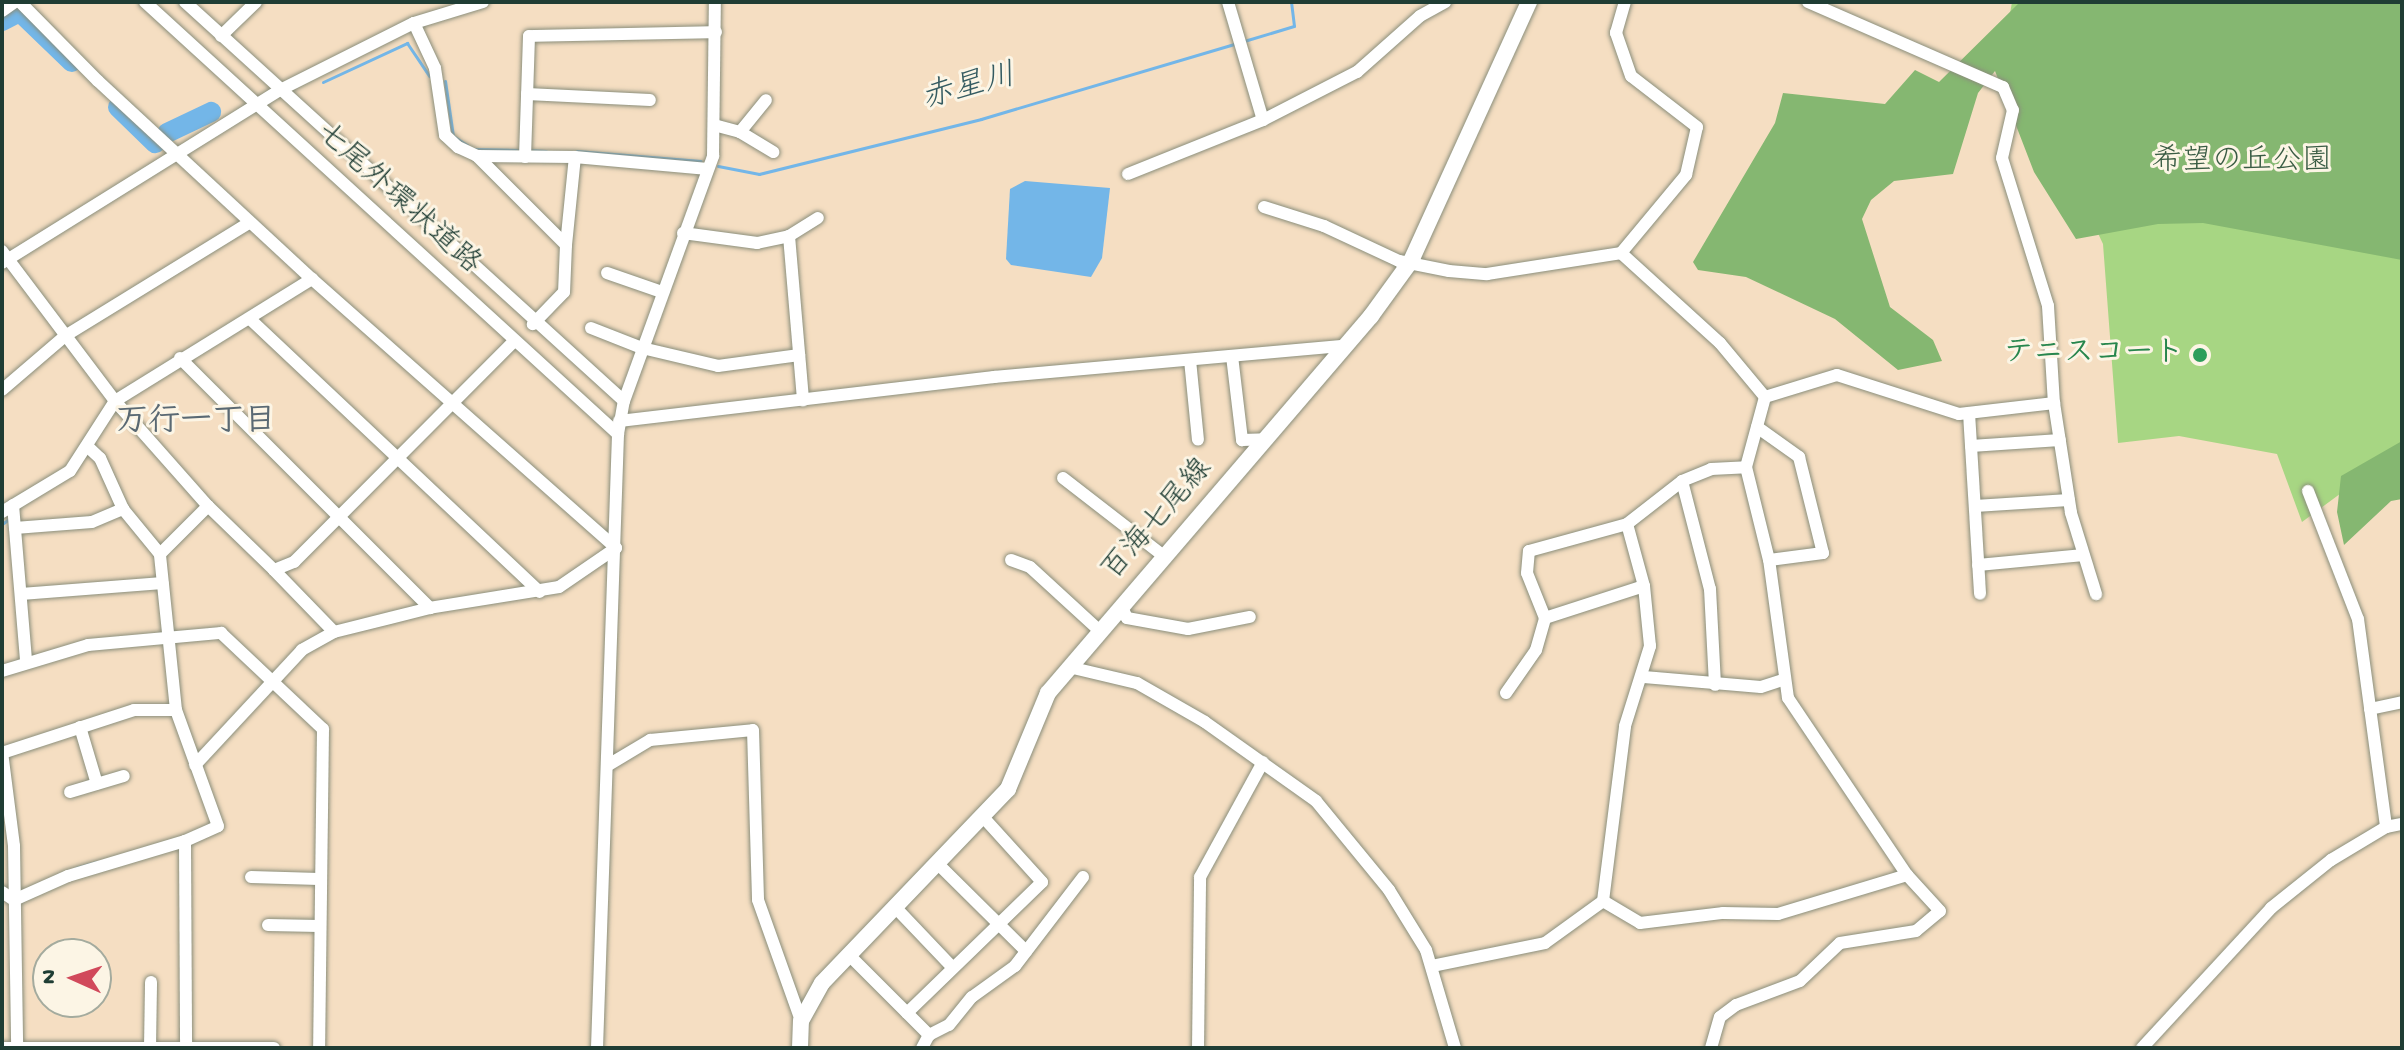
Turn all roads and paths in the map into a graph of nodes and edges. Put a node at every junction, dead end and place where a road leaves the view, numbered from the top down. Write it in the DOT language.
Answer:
graph roads {
  1 [pos="17,2"];
  2 [pos="145,2"];
  3 [pos="185,2"];
  4 [pos="256,2"];
  5 [pos="483,2"];
  6 [pos="715,2"];
  7 [pos="1228,2"];
  8 [pos="1445,2"];
  9 [pos="1529,2"];
  10 [pos="1625,2"];
  11 [pos="1808,2"];
  12 [pos="447,6"];
  13 [pos="2,11"];
  14 [pos="414,23"];
  15 [pos="716,32"];
  16 [pos="221,36"];
  17 [pos="278,91"];
  18 [pos="527,94"];
  19 [pos="650,100"];
  20 [pos="766,100"];
  21 [pos="253,105"];
  22 [pos="1263,120"];
  23 [pos="714,125"];
  24 [pos="740,132"];
  25 [pos="773,152"];
  26 [pos="178,155"];
  27 [pos="477,156"];
  28 [pos="525,157"];
  29 [pos="575,157"];
  30 [pos="707,169"];
  31 [pos="1128,174"];
  32 [pos="1264,207"];
  33 [pos="818,218"];
  34 [pos="250,222"];
  35 [pos="683,233"];
  36 [pos="789,236"];
  37 [pos="566,245"];
  38 [pos="1621,253"];
  39 [pos="4,258"];
  40 [pos="1411,261"];
  41 [pos="607,273"];
  42 [pos="312,279"];
  43 [pos="662,292"];
  44 [pos="250,319"];
  45 [pos="533,324"];
  46 [pos="591,328"];
  47 [pos="65,336"];
  48 [pos="514,341"];
  49 [pos="1344,346"];
  50 [pos="642,348"];
  51 [pos="799,355"];
  52 [pos="1232,356"];
  53 [pos="180,358"];
  54 [pos="1190,360"];
  55 [pos="2,390"];
  56 [pos="1765,397"];
  57 [pos="803,400"];
  58 [pos="115,401"];
  59 [pos="624,401"];
  60 [pos="2054,403"];
  61 [pos="452,405"];
  62 [pos="1969,413"];
  63 [pos="618,427"];
  64 [pos="1757,427"];
  65 [pos="1266,439"];
  66 [pos="1198,440"];
  67 [pos="2060,440"];
  68 [pos="87,446"];
  69 [pos="1971,446"];
  70 [pos="394,460"];
  71 [pos="1746,467"];
  72 [pos="1063,478"];
  73 [pos="1682,481"];
  74 [pos="2308,491"];
  75 [pos="2069,500"];
  76 [pos="208,506"];
  77 [pos="1975,506"];
  78 [pos="7,509"];
  79 [pos="123,509"];
  80 [pos="336,518"];
  81 [pos="1627,524"];
  82 [pos="15,528"];
  83 [pos="616,548"];
  84 [pos="160,554"];
  85 [pos="2084,555"];
  86 [pos="1165,557"];
  87 [pos="1011,560"];
  88 [pos="1769,560"];
  89 [pos="1978,565"];
  90 [pos="274,570"];
  91 [pos="163,583"];
  92 [pos="1644,586"];
  93 [pos="540,592"];
  94 [pos="21,594"];
  95 [pos="1980,594"];
  96 [pos="2096,594"];
  97 [pos="1122,607"];
  98 [pos="430,608"];
  99 [pos="1250,617"];
  100 [pos="1545,618"];
  101 [pos="334,632"];
  102 [pos="1101,632"];
  103 [pos="168,637"];
  104 [pos="26,661"];
  105 [pos="4,667"];
  106 [pos="1073,668"];
  107 [pos="1644,677"];
  108 [pos="1783,680"];
  109 [pos="273,681"];
  110 [pos="1715,685"];
  111 [pos="1506,693"];
  112 [pos="2402,702"];
  113 [pos="2370,709"];
  114 [pos="176,710"];
  115 [pos="80,727"];
  116 [pos="2,753"];
  117 [pos="1263,762"];
  118 [pos="610,764"];
  119 [pos="195,765"];
  120 [pos="124,776"];
  121 [pos="97,784"];
  122 [pos="70,792"];
  123 [pos="984,818"];
  124 [pos="2402,824"];
  125 [pos="2386,827"];
  126 [pos="185,841"];
  127 [pos="938,864"];
  128 [pos="1907,875"];
  129 [pos="251,877"];
  130 [pos="1083,877"];
  131 [pos="319,879"];
  132 [pos="2,892"];
  133 [pos="14,900"];
  134 [pos="1603,901"];
  135 [pos="895,907"];
  136 [pos="999,924"];
  137 [pos="268,925"];
  138 [pos="319,926"];
  139 [pos="1026,951"];
  140 [pos="848,954"];
  141 [pos="1432,966"];
  142 [pos="953,968"];
  143 [pos="151,982"];
  144 [pos="907,1013"];
  145 [pos="801,1021"];
  146 [pos="929,1035"];
  147 [pos="2,1048"];
  148 [pos="17,1048"];
  149 [pos="116,1048"];
  150 [pos="150,1048"];
  151 [pos="186,1048"];
  152 [pos="274,1048"];
  153 [pos="319,1048"];
  154 [pos="597,1048"];
  155 [pos="800,1048"];
  156 [pos="922,1048"];
  157 [pos="1198,1048"];
  158 [pos="1455,1048"];
  159 [pos="1711,1048"];
  160 [pos="2142,1048"];
  1 -- 13 [label="street"];
  1 -- 26 [label="street"];
  2 -- 21 [label="street, 七尾外環状道路"];
  3 -- 16 [label="street, 七尾外環状道路"];
  4 -- 16 [label="street"];
  5 -- 12 [label="street"];
  6 -- 15 [label="street"];
  7 -- 22 [label="street"];
  8 -- 22 [label="street"];
  9 -- 40 [label="main road, 百海七尾線"];
  10 -- 38 [label="street"];
  11 -- 60 [label="street"];
  12 -- 14 [label="street"];
  14 -- 17 [label="street"];
  14 -- 27 [label="street"];
  15 -- 18 [label="street"];
  15 -- 23 [label="street"];
  16 -- 17 [label="street, 七尾外環状道路"];
  17 -- 21 [label="street"];
  17 -- 45 [label="street, 七尾外環状道路"];
  18 -- 19 [label="street"];
  18 -- 28 [label="street"];
  20 -- 24 [label="street"];
  21 -- 26 [label="street"];
  21 -- 48 [label="street, 七尾外環状道路"];
  22 -- 31 [label="street"];
  23 -- 24 [label="street"];
  23 -- 30 [label="street"];
  24 -- 25 [label="street"];
  26 -- 34 [label="street"];
  26 -- 39 [label="street"];
  27 -- 28 [label="street"];
  27 -- 37 [label="street"];
  28 -- 29 [label="street"];
  29 -- 30 [label="street"];
  29 -- 37 [label="street"];
  30 -- 35 [label="street"];
  32 -- 40 [label="street"];
  33 -- 36 [label="street"];
  34 -- 42 [label="street"];
  34 -- 47 [label="street"];
  35 -- 36 [label="street"];
  35 -- 43 [label="street"];
  36 -- 51 [label="street"];
  37 -- 45 [label="street"];
  38 -- 40 [label="street"];
  38 -- 56 [label="street"];
  39 -- 47 [label="street"];
  40 -- 49 [label="main road, 百海七尾線"];
  41 -- 43 [label="street"];
  42 -- 44 [label="street"];
  42 -- 61 [label="street"];
  43 -- 50 [label="street"];
  44 -- 53 [label="street"];
  44 -- 70 [label="street"];
  45 -- 59 [label="street, 七尾外環状道路"];
  46 -- 50 [label="street"];
  47 -- 55 [label="street"];
  47 -- 58 [label="street"];
  48 -- 61 [label="street"];
  48 -- 63 [label="street, 七尾外環状道路"];
  49 -- 52 [label="street"];
  49 -- 65 [label="main road, 百海七尾線"];
  50 -- 51 [label="street"];
  50 -- 59 [label="street"];
  51 -- 57 [label="street"];
  52 -- 54 [label="street"];
  52 -- 65 [label="street"];
  53 -- 58 [label="street"];
  53 -- 80 [label="street"];
  54 -- 57 [label="street"];
  54 -- 66 [label="street"];
  56 -- 62 [label="street"];
  56 -- 64 [label="street"];
  57 -- 63 [label="street"];
  58 -- 68 [label="street"];
  58 -- 76 [label="street"];
  59 -- 63 [label="street"];
  60 -- 62 [label="street"];
  60 -- 67 [label="street"];
  61 -- 70 [label="street"];
  61 -- 83 [label="street"];
  62 -- 69 [label="street"];
  63 -- 83 [label="street"];
  64 -- 71 [label="street"];
  64 -- 88 [label="street"];
  65 -- 86 [label="main road, 百海七尾線"];
  67 -- 69 [label="street"];
  67 -- 75 [label="street"];
  68 -- 78 [label="street"];
  68 -- 79 [label="street"];
  69 -- 77 [label="street"];
  70 -- 80 [label="street"];
  70 -- 93 [label="street"];
  71 -- 73 [label="street"];
  71 -- 88 [label="street"];
  72 -- 86 [label="street"];
  73 -- 81 [label="street"];
  73 -- 110 [label="street"];
  74 -- 113 [label="street"];
  75 -- 77 [label="street"];
  75 -- 85 [label="street"];
  76 -- 84 [label="street"];
  76 -- 90 [label="street"];
  77 -- 89 [label="street"];
  78 -- 82 [label="street"];
  79 -- 82 [label="street"];
  79 -- 84 [label="street"];
  80 -- 90 [label="street"];
  80 -- 98 [label="street"];
  81 -- 92 [label="street"];
  81 -- 100 [label="street"];
  82 -- 94 [label="street"];
  83 -- 93 [label="street"];
  83 -- 118 [label="street"];
  84 -- 91 [label="street"];
  85 -- 89 [label="street"];
  85 -- 96 [label="street"];
  86 -- 97 [label="main road, 百海七尾線"];
  87 -- 102 [label="street"];
  88 -- 108 [label="street"];
  89 -- 95 [label="street"];
  90 -- 101 [label="street"];
  91 -- 94 [label="street"];
  91 -- 103 [label="street"];
  92 -- 100 [label="street"];
  92 -- 107 [label="street"];
  93 -- 98 [label="street"];
  94 -- 104 [label="street"];
  97 -- 99 [label="street"];
  97 -- 102 [label="main road, 百海七尾線"];
  98 -- 101 [label="street"];
  100 -- 111 [label="street"];
  101 -- 109 [label="street"];
  102 -- 106 [label="main road, 百海七尾線"];
  103 -- 104 [label="street"];
  103 -- 109 [label="street"];
  103 -- 114 [label="street"];
  104 -- 105 [label="street"];
  106 -- 117 [label="street"];
  106 -- 123 [label="main road, 百海七尾線"];
  107 -- 110 [label="street"];
  107 -- 134 [label="street"];
  108 -- 110 [label="street"];
  108 -- 128 [label="street"];
  109 -- 119 [label="street"];
  109 -- 131 [label="street"];
  112 -- 113 [label="street"];
  113 -- 125 [label="street"];
  114 -- 115 [label="street"];
  114 -- 119 [label="street"];
  115 -- 116 [label="street"];
  115 -- 121 [label="street"];
  116 -- 133 [label="street"];
  117 -- 141 [label="street"];
  117 -- 157 [label="street"];
  118 -- 145 [label="street"];
  118 -- 154 [label="street"];
  119 -- 126 [label="street"];
  120 -- 121 [label="street"];
  121 -- 122 [label="street"];
  123 -- 127 [label="main road, 百海七尾線"];
  123 -- 136 [label="street"];
  124 -- 125 [label="street"];
  125 -- 160 [label="street"];
  126 -- 133 [label="street"];
  126 -- 151 [label="street"];
  127 -- 135 [label="main road, 百海七尾線"];
  127 -- 136 [label="street"];
  128 -- 134 [label="street"];
  128 -- 159 [label="street"];
  129 -- 131 [label="street"];
  130 -- 139 [label="street"];
  131 -- 138 [label="street"];
  132 -- 133 [label="street"];
  133 -- 148 [label="street"];
  134 -- 141 [label="street"];
  135 -- 140 [label="main road, 百海七尾線"];
  135 -- 142 [label="street"];
  136 -- 139 [label="street"];
  136 -- 142 [label="street"];
  137 -- 138 [label="street"];
  138 -- 153 [label="street"];
  139 -- 146 [label="street"];
  140 -- 144 [label="street"];
  140 -- 145 [label="main road, 百海七尾線"];
  141 -- 158 [label="street"];
  142 -- 144 [label="street"];
  143 -- 150 [label="street"];
  144 -- 146 [label="street"];
  145 -- 155 [label="main road, 百海七尾線"];
  146 -- 156 [label="street"];
  147 -- 148 [label="street"];
  148 -- 149 [label="street"];
  149 -- 150 [label="street"];
  150 -- 151 [label="street"];
  151 -- 152 [label="street"];
}
